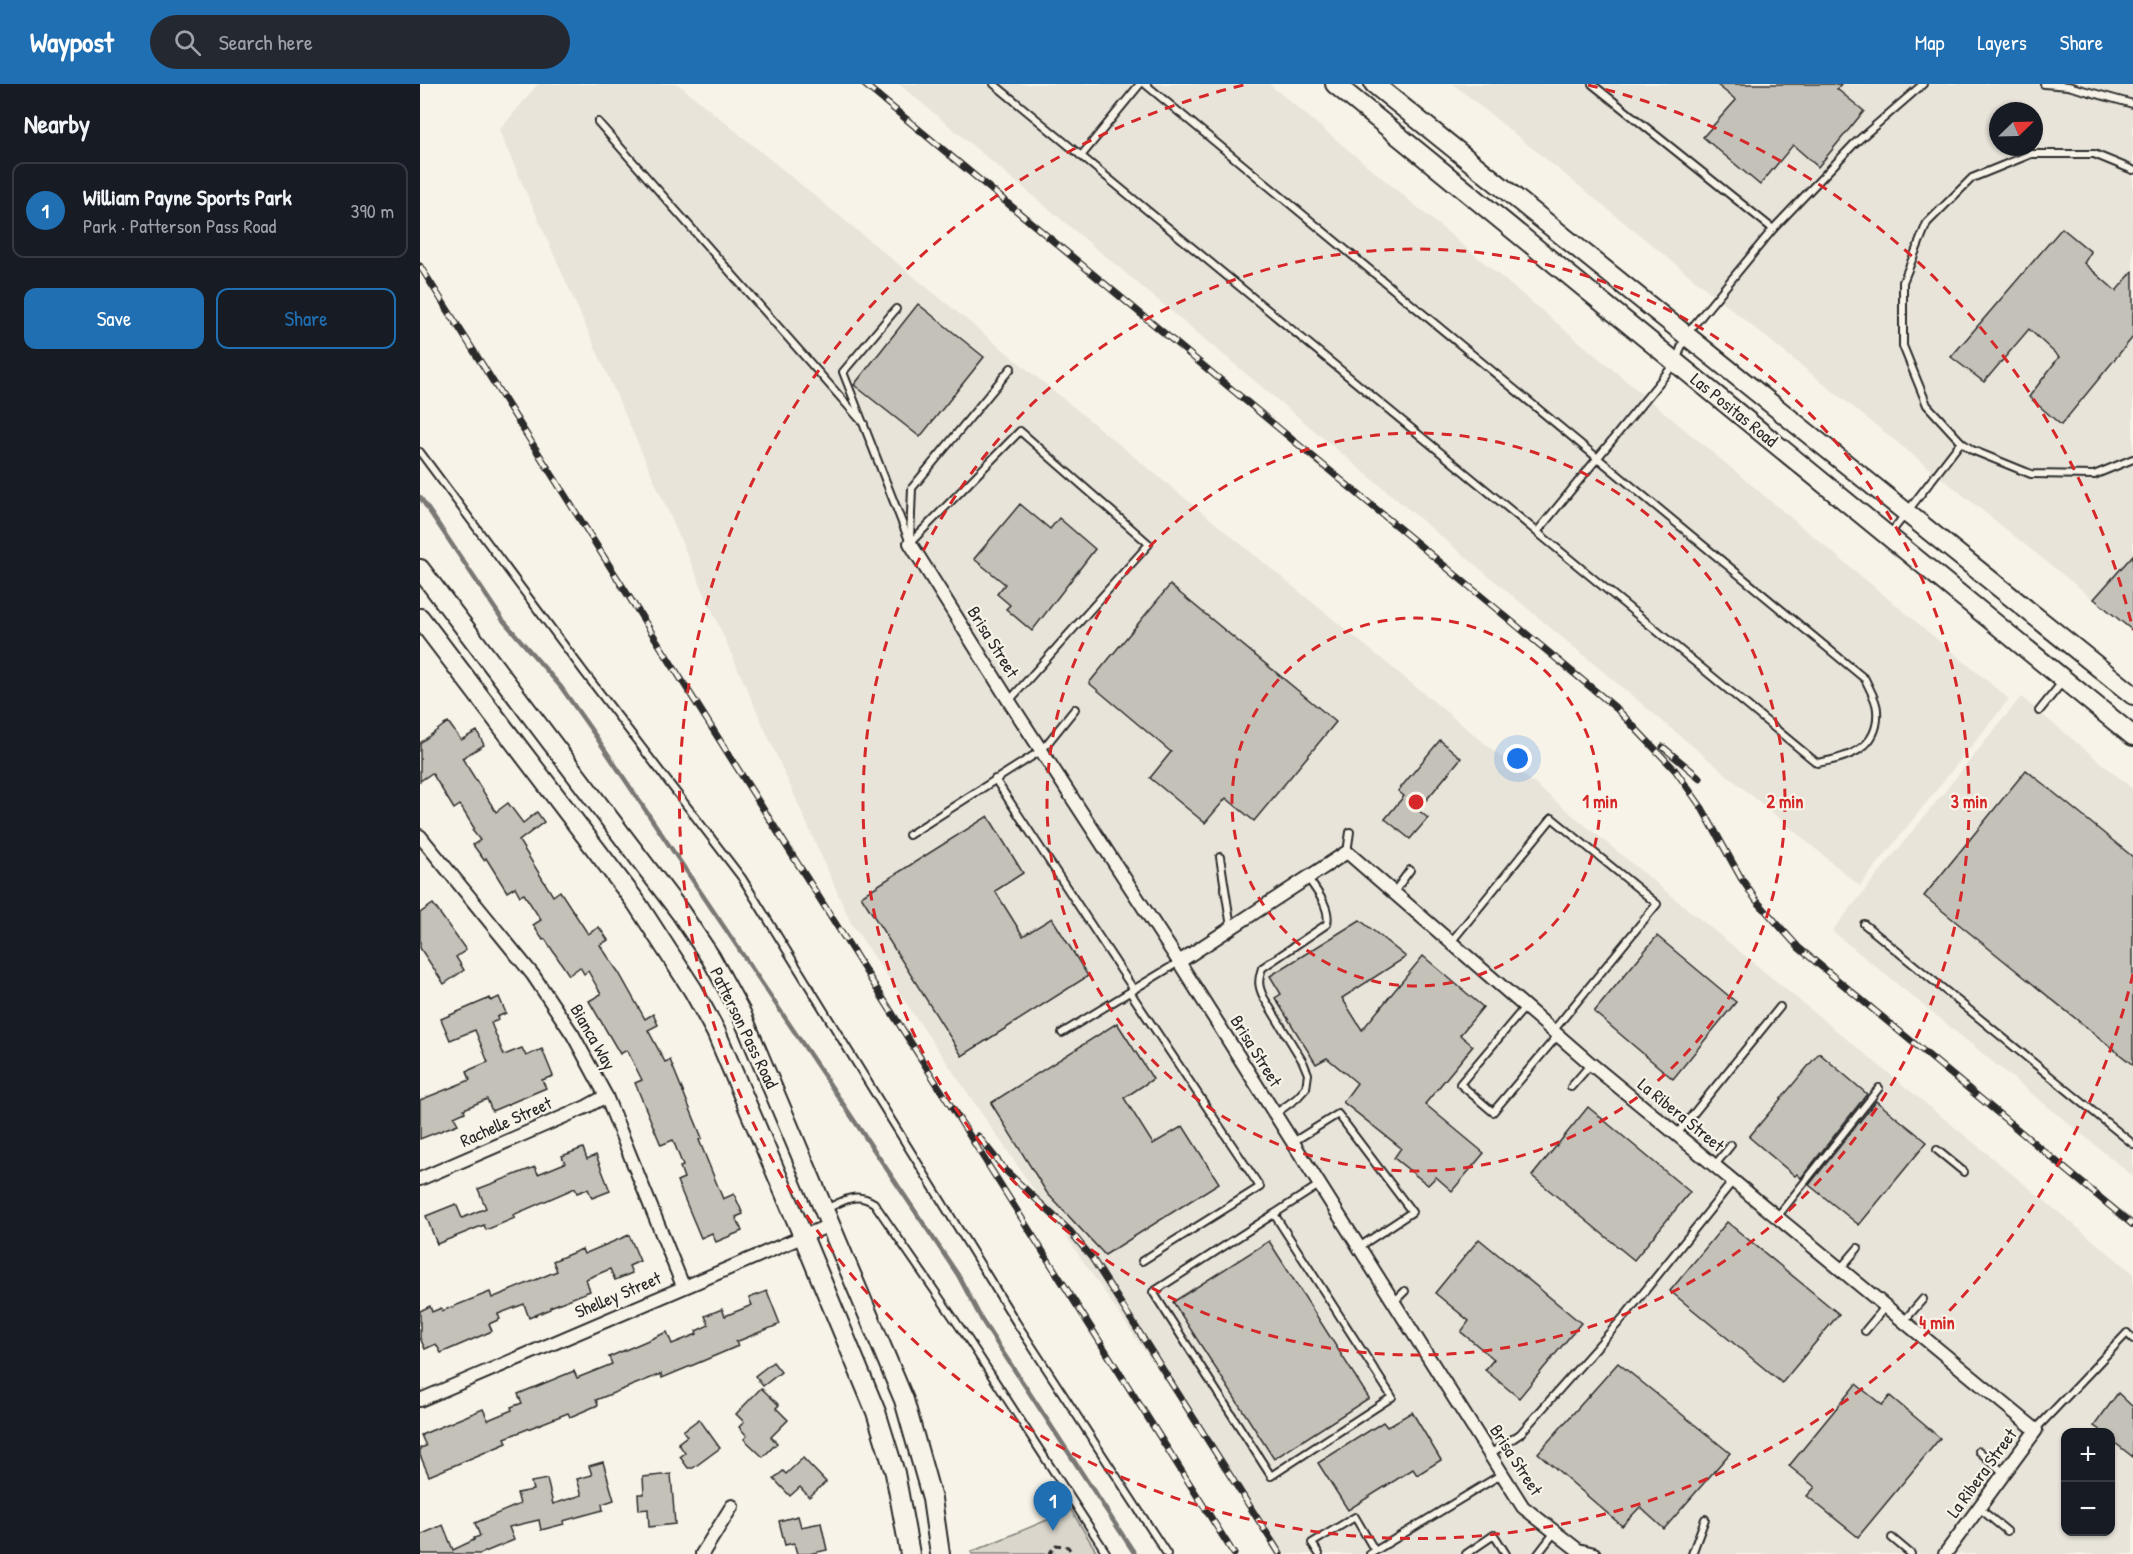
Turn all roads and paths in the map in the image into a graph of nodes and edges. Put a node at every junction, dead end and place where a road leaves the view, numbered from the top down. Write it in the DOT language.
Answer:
graph roads {
  1 [pos="994,84"];
  2 [pos="1140,84"];
  3 [pos="1145,84"];
  4 [pos="1335,84"];
  5 [pos="1374,84"];
  6 [pos="1592,84"];
  7 [pos="1923,84"];
  8 [pos="2044,84"];
  9 [pos="2133,104"];
  10 [pos="598,122"];
  11 [pos="1081,156"];
  12 [pos="2133,170"];
  13 [pos="1773,229"];
  14 [pos="896,309"];
  15 [pos="1685,336"];
  16 [pos="1676,362"];
  17 [pos="1011,368"];
  18 [pos="864,424"];
  19 [pos="1961,442"];
  20 [pos="420,452"];
  21 [pos="1597,459"];
  22 [pos="2133,459"];
  23 [pos="1905,513"];
  24 [pos="1537,532"];
  25 [pos="1888,536"];
  26 [pos="910,543"];
  27 [pos="420,569"];
  28 [pos="420,618"];
  29 [pos="2064,680"];
  30 [pos="2133,695"];
  31 [pos="1009,701"];
  32 [pos="1075,709"];
  33 [pos="2039,711"];
  34 [pos="2133,736"];
  35 [pos="1042,750"];
  36 [pos="996,780"];
  37 [pos="1350,832"];
  38 [pos="909,835"];
  39 [pos="420,836"];
  40 [pos="1347,852"];
  41 [pos="1220,857"];
  42 [pos="1410,870"];
  43 [pos="1308,878"];
  44 [pos="1394,892"];
  45 [pos="1864,924"];
  46 [pos="1231,928"];
  47 [pos="1451,942"];
  48 [pos="1179,962"];
  49 [pos="1132,991"];
  50 [pos="1525,1007"];
  51 [pos="1780,1007"];
  52 [pos="1062,1033"];
  53 [pos="1556,1033"];
  54 [pos="1591,1064"];
  55 [pos="1571,1087"];
  56 [pos="1879,1088"];
  57 [pos="606,1095"];
  58 [pos="1275,1114"];
  59 [pos="1677,1135"];
  60 [pos="1293,1142"];
  61 [pos="2133,1144"];
  62 [pos="1731,1145"];
  63 [pos="1937,1150"];
  64 [pos="1714,1166"];
  65 [pos="1964,1172"];
  66 [pos="420,1179"];
  67 [pos="1732,1180"];
  68 [pos="1320,1185"];
  69 [pos="1274,1214"];
  70 [pos="827,1217"];
  71 [pos="1777,1217"];
  72 [pos="803,1236"];
  73 [pos="1359,1246"];
  74 [pos="1858,1248"];
  75 [pos="1142,1261"];
  76 [pos="1840,1269"];
  77 [pos="683,1286"];
  78 [pos="1405,1291"];
  79 [pos="1923,1299"];
  80 [pos="1394,1302"];
  81 [pos="1886,1306"];
  82 [pos="1904,1322"];
  83 [pos="1865,1331"];
  84 [pos="2133,1339"];
  85 [pos="420,1400"];
  86 [pos="2036,1430"];
  87 [pos="1979,1451"];
  88 [pos="1490,1454"];
  89 [pos="2004,1473"];
  90 [pos="1502,1474"];
  91 [pos="732,1506"];
  92 [pos="1979,1508"];
  93 [pos="1705,1519"];
  94 [pos="2007,1531"];
  95 [pos="1555,1532"];
  96 [pos="1893,1538"];
  97 [pos="1373,1552"];
  98 [pos="702,1554"];
  99 [pos="910,1554"];
  100 [pos="940,1554"];
  101 [pos="1049,1554"];
  102 [pos="1073,1554"];
  103 [pos="1107,1554"];
  104 [pos="1167,1554"];
  105 [pos="1319,1554"];
  106 [pos="1466,1554"];
  107 [pos="1506,1554"];
  108 [pos="1538,1554"];
  109 [pos="1593,1554"];
  110 [pos="1692,1554"];
  111 [pos="1911,1554"];
  112 [pos="1945,1554"];
  1 -- 11 [label="lane"];
  2 -- 11 [label="lane"];
  3 -- 21 [label="lane"];
  4 -- 16 [label="main road, Las Positas Road"];
  5 -- 15 [label="main road, Las Positas Road"];
  6 -- 13 [label="lane"];
  7 -- 13 [label="lane"];
  8 -- 9 [label="lane"];
  10 -- 18 [label="lane"];
  11 -- 24 [label="lane"];
  12 -- 19 [label="lane"];
  13 -- 15 [label="lane"];
  14 -- 18 [label="lane"];
  15 -- 16 [label="lane"];
  15 -- 23 [label="main road, Las Positas Road"];
  16 -- 21 [label="lane"];
  16 -- 25 [label="main road, Las Positas Road"];
  17 -- 26 [label="lane"];
  18 -- 26 [label="lane"];
  19 -- 22 [label="lane"];
  19 -- 23 [label="lane"];
  20 -- 104 [label="lane"];
  21 -- 24 [label="lane"];
  21 -- 24 [label="lane"];
  23 -- 25 [label="lane"];
  23 -- 30 [label="main road, Las Positas Road"];
  25 -- 29 [label="main road, Las Positas Road"];
  26 -- 31 [label="street, Brisa Street"];
  26 -- 31 [label="lane"];
  27 -- 70 [label="main road, Patterson Pass Road"];
  28 -- 72 [label="main road, Patterson Pass Road"];
  29 -- 33 [label="lane"];
  29 -- 34 [label="main road, Las Positas Road"];
  31 -- 35 [label="street, Brisa Street"];
  32 -- 35 [label="lane"];
  35 -- 36 [label="lane"];
  35 -- 48 [label="street, Brisa Street"];
  36 -- 38 [label="lane"];
  36 -- 49 [label="lane"];
  37 -- 40 [label="lane"];
  39 -- 57 [label="street, Bianca Way"];
  40 -- 43 [label="street"];
  40 -- 44 [label="street, La Ribera Street"];
  41 -- 46 [label="lane"];
  42 -- 44 [label="lane"];
  43 -- 46 [label="street"];
  43 -- 58 [label="lane"];
  44 -- 47 [label="street, La Ribera Street"];
  45 -- 61 [label="lane"];
  46 -- 48 [label="street"];
  47 -- 50 [label="street, La Ribera Street"];
  47 -- 53 [label="lane"];
  48 -- 49 [label="lane"];
  48 -- 58 [label="street, Brisa Street"];
  49 -- 52 [label="lane"];
  49 -- 75 [label="lane"];
  50 -- 53 [label="street, La Ribera Street"];
  50 -- 53 [label="lane"];
  51 -- 59 [label="lane"];
  53 -- 54 [label="street, La Ribera Street"];
  54 -- 55 [label="lane"];
  54 -- 59 [label="street, La Ribera Street"];
  56 -- 71 [label="lane"];
  57 -- 66 [label="street, Rachelle Street"];
  57 -- 77 [label="street, Bianca Way"];
  58 -- 60 [label="street, Brisa Street"];
  59 -- 64 [label="street, La Ribera Street"];
  60 -- 68 [label="street, Brisa Street"];
  60 -- 73 [label="lane"];
  62 -- 64 [label="lane"];
  63 -- 65 [label="lane"];
  64 -- 67 [label="street, La Ribera Street"];
  67 -- 71 [label="street, La Ribera Street"];
  67 -- 88 [label="lane"];
  68 -- 69 [label="lane"];
  68 -- 73 [label="street, Brisa Street"];
  69 -- 69 [label="lane"];
  70 -- 72 [label="street, Shelley Street"];
  70 -- 100 [label="main road, Patterson Pass Road"];
  70 -- 103 [label="lane"];
  71 -- 76 [label="street, La Ribera Street"];
  72 -- 77 [label="street, Shelley Street"];
  72 -- 99 [label="main road, Patterson Pass Road"];
  73 -- 80 [label="street, Brisa Street"];
  74 -- 76 [label="lane"];
  76 -- 81 [label="street, La Ribera Street"];
  77 -- 85 [label="street, Shelley Street"];
  78 -- 80 [label="lane"];
  79 -- 82 [label="lane"];
  80 -- 88 [label="street, Brisa Street"];
  81 -- 82 [label="street, La Ribera Street"];
  81 -- 83 [label="lane"];
  82 -- 86 [label="street, La Ribera Street"];
  84 -- 86 [label="lane"];
  86 -- 89 [label="street, La Ribera Street"];
  87 -- 89 [label="lane"];
  88 -- 90 [label="street, Brisa Street"];
  89 -- 92 [label="street, La Ribera Street"];
  90 -- 95 [label="street, Brisa Street"];
  90 -- 97 [label="lane"];
  91 -- 98 [label="street"];
  92 -- 94 [label="lane"];
  92 -- 112 [label="street, La Ribera Street"];
  93 -- 110 [label="lane"];
  95 -- 108 [label="lane"];
  95 -- 109 [label="street, Brisa Street"];
  96 -- 111 [label="lane"];
  97 -- 105 [label="lane"];
  101 -- 102 [label="path"];
  106 -- 107 [label="lane"];
}
